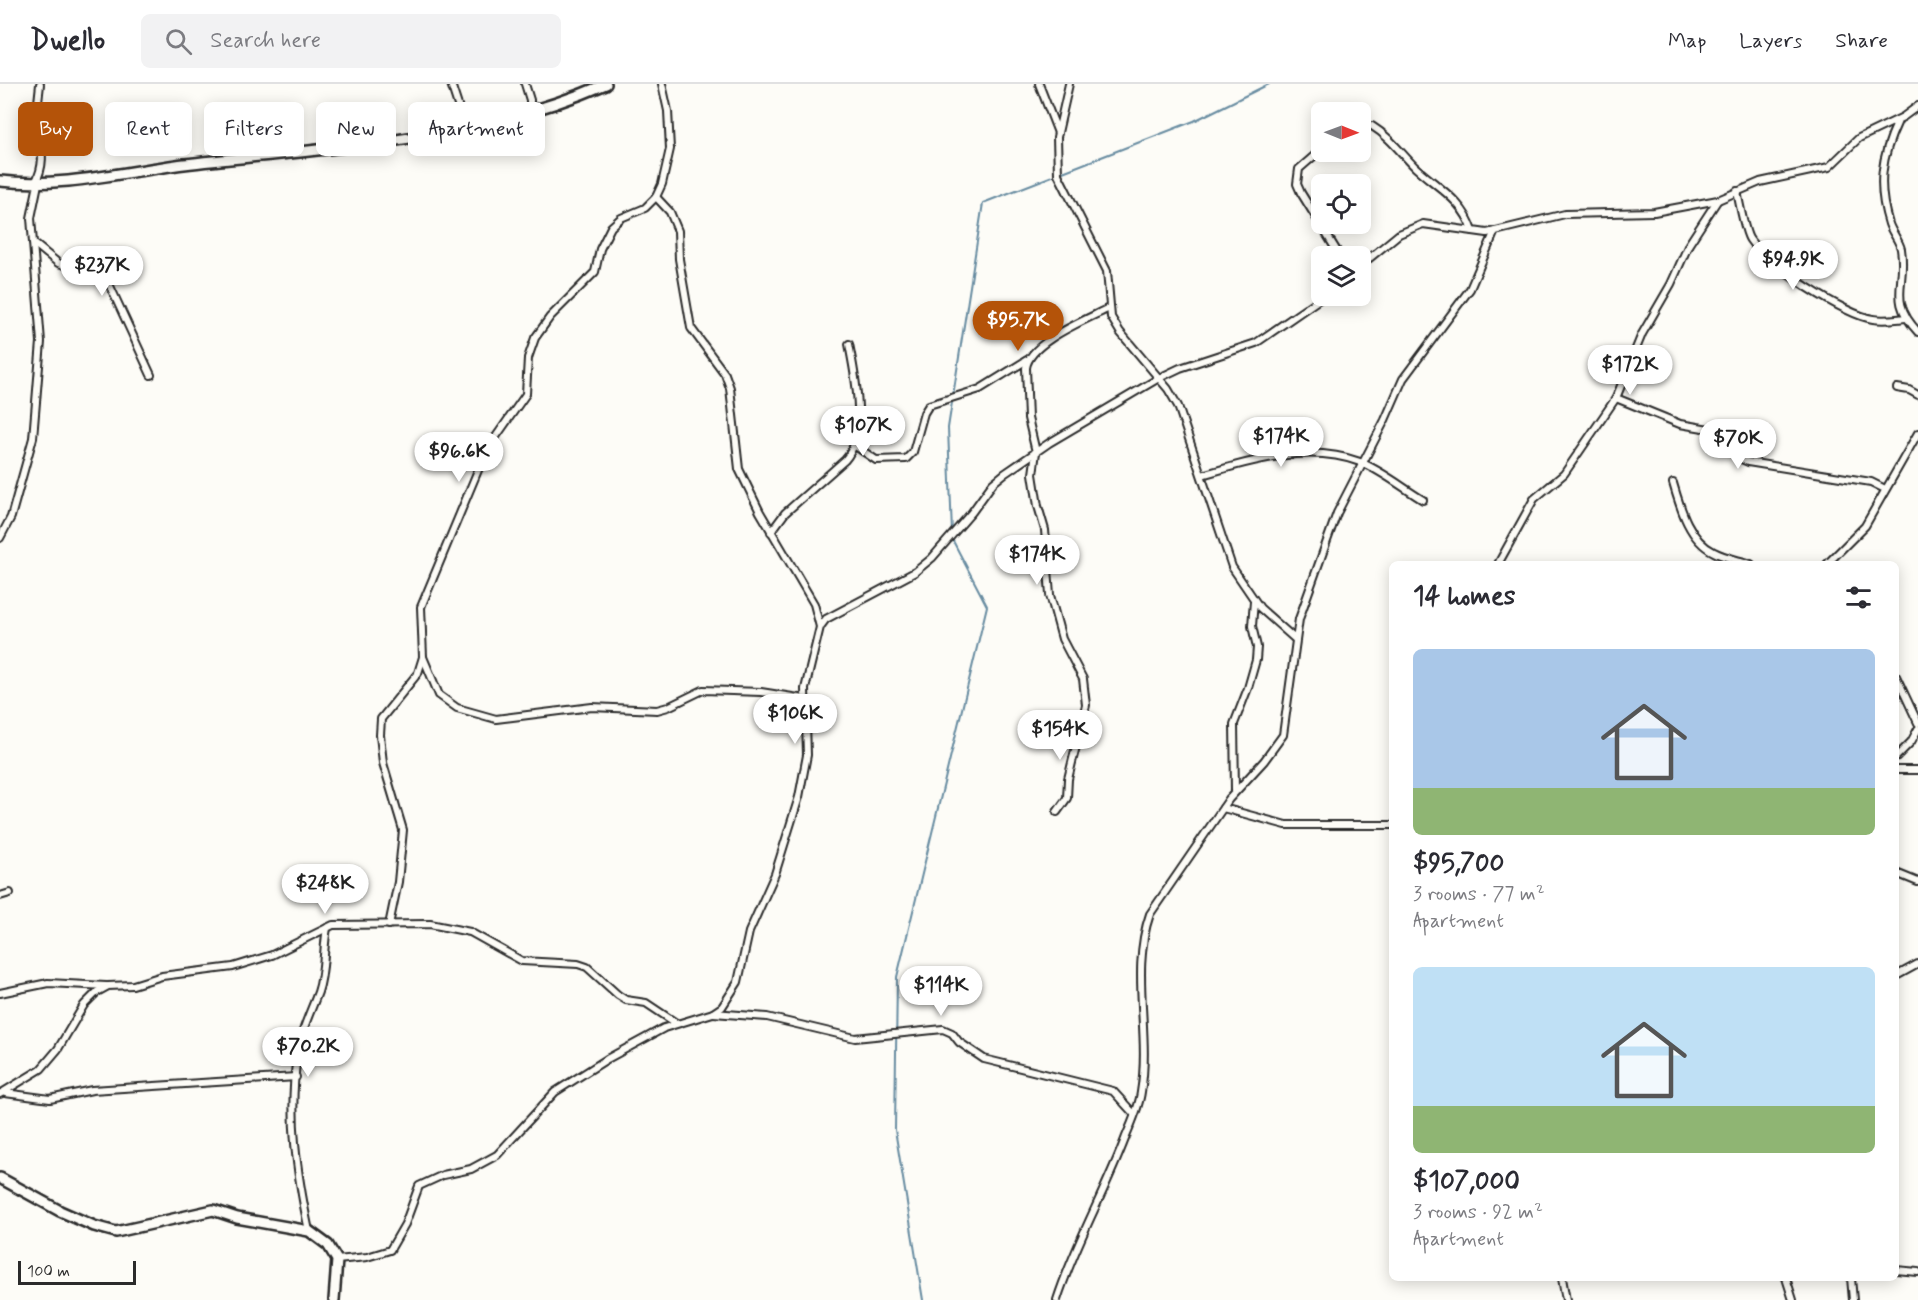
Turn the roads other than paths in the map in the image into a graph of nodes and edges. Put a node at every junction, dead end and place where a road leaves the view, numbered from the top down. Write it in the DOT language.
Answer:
graph roads {
  1 [pos="40,84"];
  2 [pos="451,84"];
  3 [pos="525,84"];
  4 [pos="606,84"];
  5 [pos="662,84"];
  6 [pos="1039,84"];
  7 [pos="1069,84"];
  8 [pos="457,102"];
  9 [pos="530,102"];
  10 [pos="545,106"];
  11 [pos="1918,106"];
  12 [pos="1898,120"];
  13 [pos="1371,126"];
  14 [pos="1058,133"];
  15 [pos="408,138"];
  16 [pos="1311,159"];
  17 [pos="0,182"];
  18 [pos="37,184"];
  19 [pos="1737,191"];
  20 [pos="656,197"];
  21 [pos="1718,200"];
  22 [pos="1473,231"];
  23 [pos="1495,231"];
  24 [pos="35,244"];
  25 [pos="1334,246"];
  26 [pos="1371,257"];
  27 [pos="1311,305"];
  28 [pos="1109,308"];
  29 [pos="1906,318"];
  30 [pos="1918,332"];
  31 [pos="849,344"];
  32 [pos="1027,360"];
  33 [pos="151,375"];
  34 [pos="1159,378"];
  35 [pos="1897,388"];
  36 [pos="1918,395"];
  37 [pos="1616,398"];
  38 [pos="1918,433"];
  39 [pos="854,445"];
  40 [pos="1036,452"];
  41 [pos="1362,463"];
  42 [pos="1202,475"];
  43 [pos="1673,483"];
  44 [pos="1885,489"];
  45 [pos="1423,500"];
  46 [pos="771,531"];
  47 [pos="0,538"];
  48 [pos="1500,561"];
  49 [pos="1742,561"];
  50 [pos="1830,561"];
  51 [pos="1254,601"];
  52 [pos="820,627"];
  53 [pos="1295,639"];
  54 [pos="423,657"];
  55 [pos="1899,682"];
  56 [pos="805,699"];
  57 [pos="1918,723"];
  58 [pos="1918,729"];
  59 [pos="1899,754"];
  60 [pos="1899,770"];
  61 [pos="1918,770"];
  62 [pos="1235,790"];
  63 [pos="1223,808"];
  64 [pos="1057,813"];
  65 [pos="1389,825"];
  66 [pos="1899,874"];
  67 [pos="1918,882"];
  68 [pos="10,892"];
  69 [pos="0,896"];
  70 [pos="388,925"];
  71 [pos="327,928"];
  72 [pos="1918,964"];
  73 [pos="1899,974"];
  74 [pos="108,986"];
  75 [pos="0,993"];
  76 [pos="713,1013"];
  77 [pos="676,1023"];
  78 [pos="297,1077"];
  79 [pos="2,1093"];
  80 [pos="1134,1114"];
  81 [pos="0,1178"];
  82 [pos="309,1231"];
  83 [pos="337,1260"];
  84 [pos="1899,1270"];
  85 [pos="1918,1272"];
  86 [pos="1563,1281"];
  87 [pos="1787,1281"];
  88 [pos="1851,1281"];
  89 [pos="334,1300"];
  90 [pos="1057,1300"];
  91 [pos="1566,1300"];
  92 [pos="1793,1300"];
  93 [pos="1853,1300"];
  1 -- 18 [label="street"];
  2 -- 8 [label="street"];
  3 -- 9 [label="street"];
  4 -- 10 [label="street"];
  5 -- 20 [label="street"];
  6 -- 14 [label="street"];
  7 -- 14 [label="street"];
  11 -- 12 [label="street"];
  12 -- 19 [label="street"];
  12 -- 29 [label="street"];
  13 -- 22 [label="street"];
  14 -- 28 [label="street"];
  15 -- 18 [label="street"];
  16 -- 25 [label="street"];
  17 -- 18 [label="street"];
  18 -- 24 [label="street"];
  19 -- 21 [label="street"];
  19 -- 29 [label="street"];
  20 -- 46 [label="street"];
  20 -- 54 [label="street"];
  21 -- 23 [label="street"];
  21 -- 37 [label="street"];
  22 -- 23 [label="street"];
  22 -- 26 [label="street"];
  23 -- 41 [label="street"];
  24 -- 33 [label="street"];
  24 -- 47 [label="street"];
  27 -- 34 [label="street"];
  28 -- 32 [label="street"];
  28 -- 34 [label="street"];
  29 -- 30 [label="street"];
  31 -- 39 [label="street"];
  32 -- 39 [label="street"];
  32 -- 40 [label="street"];
  34 -- 40 [label="street"];
  34 -- 42 [label="street"];
  35 -- 36 [label="street"];
  37 -- 44 [label="street"];
  37 -- 48 [label="street"];
  38 -- 44 [label="street"];
  39 -- 46 [label="street"];
  40 -- 52 [label="street"];
  40 -- 64 [label="street"];
  41 -- 42 [label="street"];
  41 -- 45 [label="street"];
  41 -- 53 [label="street"];
  42 -- 51 [label="street"];
  43 -- 49 [label="street"];
  44 -- 50 [label="street"];
  46 -- 52 [label="street"];
  51 -- 53 [label="street"];
  51 -- 62 [label="street"];
  52 -- 56 [label="street"];
  53 -- 62 [label="street"];
  54 -- 56 [label="street"];
  54 -- 70 [label="street"];
  55 -- 57 [label="street"];
  56 -- 76 [label="street"];
  58 -- 59 [label="street"];
  60 -- 61 [label="street"];
  62 -- 63 [label="street"];
  63 -- 65 [label="street"];
  63 -- 80 [label="street"];
  66 -- 67 [label="street"];
  68 -- 69 [label="street"];
  70 -- 71 [label="street"];
  70 -- 77 [label="street"];
  71 -- 74 [label="street"];
  71 -- 78 [label="street"];
  72 -- 73 [label="street"];
  74 -- 75 [label="street"];
  74 -- 79 [label="street"];
  76 -- 77 [label="street"];
  76 -- 80 [label="street"];
  77 -- 83 [label="street"];
  78 -- 79 [label="street"];
  78 -- 82 [label="street"];
  80 -- 90 [label="street"];
  81 -- 82 [label="street"];
  82 -- 83 [label="street"];
  83 -- 89 [label="street"];
  84 -- 85 [label="street"];
  86 -- 91 [label="street"];
  87 -- 92 [label="street"];
  88 -- 93 [label="street"];
}
